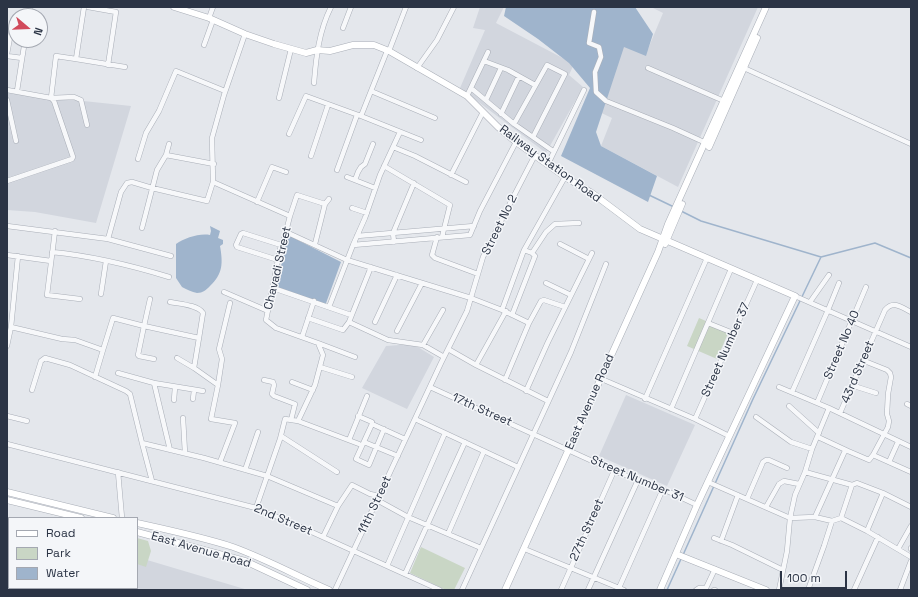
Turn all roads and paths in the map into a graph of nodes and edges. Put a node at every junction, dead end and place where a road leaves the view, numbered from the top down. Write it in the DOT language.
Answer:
graph roads {
  1 [pos="84,7"];
  2 [pos="88,7"];
  3 [pos="174,7"];
  4 [pos="213,7"];
  5 [pos="331,7"];
  6 [pos="351,7"];
  7 [pos="406,7"];
  8 [pos="454,7"];
  9 [pos="766,7"];
  10 [pos="770,7"];
  11 [pos="594,12"];
  12 [pos="211,19"];
  13 [pos="343,28"];
  14 [pos="245,34"];
  15 [pos="204,45"];
  16 [pos="24,48"];
  17 [pos="291,49"];
  18 [pos="317,50"];
  19 [pos="388,51"];
  20 [pos="488,52"];
  21 [pos="7,55"];
  22 [pos="22,58"];
  23 [pos="76,59"];
  24 [pos="484,61"];
  25 [pos="108,65"];
  26 [pos="125,67"];
  27 [pos="742,67"];
  28 [pos="417,68"];
  29 [pos="501,68"];
  30 [pos="648,68"];
  31 [pos="519,76"];
  32 [pos="314,83"];
  33 [pos="535,85"];
  34 [pos="471,88"];
  35 [pos="7,90"];
  36 [pos="371,90"];
  37 [pos="584,90"];
  38 [pos="17,91"];
  39 [pos="225,91"];
  40 [pos="467,96"];
  41 [pos="52,98"];
  42 [pos="279,98"];
  43 [pos="7,100"];
  44 [pos="486,100"];
  45 [pos="724,101"];
  46 [pos="328,105"];
  47 [pos="483,112"];
  48 [pos="501,114"];
  49 [pos="359,116"];
  50 [pos="9,117"];
  51 [pos="435,118"];
  52 [pos="514,124"];
  53 [pos="87,125"];
  54 [pos="400,132"];
  55 [pos="289,134"];
  56 [pos="533,137"];
  57 [pos="421,140"];
  58 [pos="16,141"];
  59 [pos="516,142"];
  60 [pos="706,143"];
  61 [pos="169,144"];
  62 [pos="373,144"];
  63 [pos="911,144"];
  64 [pos="393,147"];
  65 [pos="553,151"];
  66 [pos="166,155"];
  67 [pos="535,155"];
  68 [pos="311,156"];
  69 [pos="138,159"];
  70 [pos="214,164"];
  71 [pos="548,164"];
  72 [pos="384,166"];
  73 [pos="337,170"];
  74 [pos="286,172"];
  75 [pos="451,174"];
  76 [pos="347,177"];
  77 [pos="565,177"];
  78 [pos="355,180"];
  79 [pos="7,181"];
  80 [pos="213,182"];
  81 [pos="466,182"];
  82 [pos="414,183"];
  83 [pos="152,188"];
  84 [pos="375,188"];
  85 [pos="329,199"];
  86 [pos="682,200"];
  87 [pos="257,202"];
  88 [pos="325,204"];
  89 [pos="352,208"];
  90 [pos="367,213"];
  91 [pos="290,216"];
  92 [pos="579,223"];
  93 [pos="7,226"];
  94 [pos="474,226"];
  95 [pos="142,228"];
  96 [pos="444,229"];
  97 [pos="55,231"];
  98 [pos="286,232"];
  99 [pos="393,233"];
  100 [pos="357,236"];
  101 [pos="439,237"];
  102 [pos="108,239"];
  103 [pos="664,240"];
  104 [pos="394,242"];
  105 [pos="314,244"];
  106 [pos="560,244"];
  107 [pos="281,245"];
  108 [pos="353,245"];
  109 [pos="524,250"];
  110 [pos="52,252"];
  111 [pos="532,253"];
  112 [pos="592,253"];
  113 [pos="7,254"];
  114 [pos="18,256"];
  115 [pos="171,256"];
  116 [pos="707,258"];
  117 [pos="589,259"];
  118 [pos="278,260"];
  119 [pos="347,260"];
  120 [pos="51,261"];
  121 [pos="106,261"];
  122 [pos="606,264"];
  123 [pos="371,267"];
  124 [pos="731,269"];
  125 [pos="478,274"];
  126 [pos="397,275"];
  127 [pos="829,275"];
  128 [pos="169,277"];
  129 [pos="757,280"];
  130 [pos="422,283"];
  131 [pos="546,283"];
  132 [pos="839,283"];
  133 [pos="866,287"];
  134 [pos="273,288"];
  135 [pos="224,292"];
  136 [pos="101,294"];
  137 [pos="572,295"];
  138 [pos="797,297"];
  139 [pos="471,298"];
  140 [pos="80,299"];
  141 [pos="150,299"];
  142 [pos="314,301"];
  143 [pos="170,302"];
  144 [pos="230,303"];
  145 [pos="811,303"];
  146 [pos="329,306"];
  147 [pos="565,307"];
  148 [pos="443,310"];
  149 [pos="504,310"];
  150 [pos="828,310"];
  151 [pos="268,311"];
  152 [pos="911,312"];
  153 [pos="351,315"];
  154 [pos="512,315"];
  155 [pos="308,318"];
  156 [pos="852,320"];
  157 [pos="349,322"];
  158 [pos="375,322"];
  159 [pos="529,323"];
  160 [pos="708,323"];
  161 [pos="144,326"];
  162 [pos="11,327"];
  163 [pos="876,330"];
  164 [pos="397,331"];
  165 [pos="733,333"];
  166 [pos="302,337"];
  167 [pos="199,338"];
  168 [pos="8,340"];
  169 [pos="318,343"];
  170 [pos="423,345"];
  171 [pos="7,346"];
  172 [pos="911,347"];
  173 [pos="103,350"];
  174 [pos="448,350"];
  175 [pos="355,357"];
  176 [pos="444,357"];
  177 [pos="177,358"];
  178 [pos="154,359"];
  179 [pos="862,360"];
  180 [pos="476,365"];
  181 [pos="320,367"];
  182 [pos="194,368"];
  183 [pos="118,372"];
  184 [pos="95,377"];
  185 [pos="352,377"];
  186 [pos="264,380"];
  187 [pos="505,380"];
  188 [pos="604,380"];
  189 [pos="292,382"];
  190 [pos="154,383"];
  191 [pos="218,385"];
  192 [pos="851,385"];
  193 [pos="175,387"];
  194 [pos="430,387"];
  195 [pos="779,387"];
  196 [pos="32,390"];
  197 [pos="194,390"];
  198 [pos="313,390"];
  199 [pos="203,391"];
  200 [pos="526,391"];
  201 [pos="792,392"];
  202 [pos="876,393"];
  203 [pos="367,396"];
  204 [pos="193,399"];
  205 [pos="646,399"];
  206 [pos="174,400"];
  207 [pos="548,401"];
  208 [pos="817,403"];
  209 [pos="789,406"];
  210 [pos="829,408"];
  211 [pos="671,409"];
  212 [pos="840,413"];
  213 [pos="7,416"];
  214 [pos="358,416"];
  215 [pos="756,417"];
  216 [pos="183,418"];
  217 [pos="415,419"];
  218 [pos="695,419"];
  219 [pos="291,420"];
  220 [pos="298,421"];
  221 [pos="27,422"];
  222 [pos="372,422"];
  223 [pos="384,429"];
  224 [pos="258,432"];
  225 [pos="444,433"];
  226 [pos="533,434"];
  227 [pos="818,435"];
  228 [pos="883,435"];
  229 [pos="281,436"];
  230 [pos="729,436"];
  231 [pos="405,439"];
  232 [pos="349,440"];
  233 [pos="465,442"];
  234 [pos="898,442"];
  235 [pos="361,443"];
  236 [pos="7,444"];
  237 [pos="142,444"];
  238 [pos="376,447"];
  239 [pos="911,447"];
  240 [pos="812,449"];
  241 [pos="170,450"];
  242 [pos="484,451"];
  243 [pos="570,451"];
  244 [pos="848,451"];
  245 [pos="185,453"];
  246 [pos="873,455"];
  247 [pos="398,456"];
  248 [pos="220,462"];
  249 [pos="889,462"];
  250 [pos="518,467"];
  251 [pos="787,468"];
  252 [pos="245,470"];
  253 [pos="614,471"];
  254 [pos="118,472"];
  255 [pos="337,472"];
  256 [pos="805,472"];
  257 [pos="911,472"];
  258 [pos="267,476"];
  259 [pos="831,479"];
  260 [pos="638,480"];
  261 [pos="152,481"];
  262 [pos="712,484"];
  263 [pos="799,484"];
  264 [pos="852,485"];
  265 [pos="664,490"];
  266 [pos="7,492"];
  267 [pos="883,493"];
  268 [pos="738,495"];
  269 [pos="378,498"];
  270 [pos="747,499"];
  271 [pos="7,500"];
  272 [pos="697,505"];
  273 [pos="338,506"];
  274 [pos="766,507"];
  275 [pos="911,507"];
  276 [pos="256,508"];
  277 [pos="77,517"];
  278 [pos="109,517"];
  279 [pos="122,517"];
  280 [pos="408,517"];
  281 [pos="815,517"];
  282 [pos="790,518"];
  283 [pos="841,518"];
  284 [pos="832,521"];
  285 [pos="138,523"];
  286 [pos="427,525"];
  287 [pos="911,526"];
  288 [pos="867,531"];
  289 [pos="138,532"];
  290 [pos="448,534"];
  291 [pos="323,537"];
  292 [pos="878,537"];
  293 [pos="714,538"];
  294 [pos="721,541"];
  295 [pos="481,548"];
  296 [pos="898,549"];
  297 [pos="527,550"];
  298 [pos="354,552"];
  299 [pos="679,554"];
  300 [pos="911,556"];
  301 [pos="911,561"];
  302 [pos="387,566"];
  303 [pos="571,568"];
  304 [pos="715,569"];
  305 [pos="783,570"];
  306 [pos="405,574"];
  307 [pos="594,577"];
  308 [pos="620,589"];
  309 [pos="759,589"];
  310 [pos="307,590"];
  311 [pos="329,590"];
  312 [pos="335,590"];
  313 [pos="440,590"];
  314 [pos="462,590"];
  315 [pos="505,590"];
  316 [pos="510,590"];
  317 [pos="561,590"];
  318 [pos="588,590"];
  319 [pos="660,590"];
  320 [pos="696,590"];
  321 [pos="766,590"];
  322 [pos="779,590"];
  323 [pos="808,590"];
  324 [pos="854,590"];
  325 [pos="900,590"];
  1 -- 23 [label="street"];
  2 -- 25 [label="street"];
  3 -- 12 [label="main road, Railway Station Road"];
  4 -- 12 [label="street"];
  5 -- 18 [label="street"];
  6 -- 13 [label="street"];
  7 -- 19 [label="street"];
  8 -- 28 [label="street"];
  9 -- 27 [label="main road"];
  10 -- 27 [label="main road"];
  11 -- 60 [label="street"];
  12 -- 14 [label="main road, Railway Station Road"];
  12 -- 15 [label="street"];
  14 -- 17 [label="main road, Railway Station Road"];
  14 -- 39 [label="street"];
  16 -- 22 [label="street"];
  17 -- 18 [label="main road, Railway Station Road"];
  17 -- 42 [label="street"];
  18 -- 19 [label="main road, Railway Station Road"];
  18 -- 32 [label="street"];
  19 -- 28 [label="main road, Railway Station Road"];
  19 -- 36 [label="street"];
  20 -- 24 [label="street"];
  21 -- 22 [label="street"];
  22 -- 38 [label="street"];
  23 -- 25 [label="street"];
  23 -- 41 [label="street"];
  24 -- 29 [label="street"];
  24 -- 34 [label="street"];
  25 -- 26 [label="street"];
  27 -- 45 [label="main road"];
  27 -- 63 [label="street"];
  27 -- 86 [label="main road"];
  28 -- 40 [label="main road, Railway Station Road"];
  29 -- 31 [label="street"];
  29 -- 44 [label="street"];
  30 -- 45 [label="street"];
  31 -- 33 [label="street"];
  31 -- 48 [label="street"];
  33 -- 52 [label="street"];
  33 -- 56 [label="street"];
  34 -- 40 [label="street"];
  34 -- 44 [label="street"];
  35 -- 38 [label="street"];
  36 -- 49 [label="street"];
  36 -- 51 [label="street"];
  37 -- 65 [label="street"];
  38 -- 41 [label="street"];
  39 -- 69 [label="street"];
  39 -- 70 [label="street"];
  40 -- 47 [label="main road, Railway Station Road"];
  41 -- 53 [label="street"];
  41 -- 79 [label="street"];
  43 -- 50 [label="street"];
  44 -- 48 [label="street"];
  45 -- 60 [label="main road"];
  46 -- 49 [label="street"];
  46 -- 55 [label="street"];
  46 -- 68 [label="street"];
  47 -- 59 [label="main road, Railway Station Road"];
  47 -- 75 [label="street"];
  48 -- 52 [label="street"];
  49 -- 54 [label="street"];
  49 -- 73 [label="street"];
  50 -- 58 [label="street"];
  52 -- 56 [label="street"];
  54 -- 57 [label="street"];
  54 -- 64 [label="street"];
  56 -- 65 [label="street"];
  59 -- 67 [label="main road, Railway Station Road"];
  59 -- 94 [label="street"];
  60 -- 86 [label="main road"];
  61 -- 66 [label="street"];
  62 -- 78 [label="street"];
  64 -- 72 [label="street"];
  64 -- 75 [label="street"];
  65 -- 71 [label="street"];
  66 -- 70 [label="street"];
  66 -- 83 [label="street"];
  67 -- 71 [label="main road, Railway Station Road"];
  67 -- 125 [label="street, Street No 2"];
  70 -- 80 [label="street"];
  71 -- 77 [label="main road, Railway Station Road"];
  72 -- 82 [label="street"];
  72 -- 84 [label="street"];
  74 -- 87 [label="street"];
  75 -- 81 [label="street"];
  76 -- 78 [label="street"];
  77 -- 103 [label="main road, Railway Station Road"];
  77 -- 109 [label="street"];
  78 -- 84 [label="street"];
  80 -- 83 [label="street"];
  80 -- 87 [label="street, Chavadi Street"];
  82 -- 96 [label="street"];
  82 -- 99 [label="street"];
  83 -- 95 [label="street"];
  83 -- 102 [label="street"];
  84 -- 90 [label="street"];
  85 -- 88 [label="street"];
  86 -- 103 [label="main road, East Avenue Road"];
  87 -- 91 [label="street, Chavadi Street"];
  88 -- 91 [label="street"];
  88 -- 105 [label="street"];
  89 -- 90 [label="street"];
  90 -- 100 [label="street"];
  91 -- 98 [label="street, Chavadi Street"];
  92 -- 111 [label="street"];
  93 -- 97 [label="street"];
  94 -- 96 [label="street"];
  94 -- 101 [label="street"];
  96 -- 99 [label="street"];
  96 -- 101 [label="street"];
  97 -- 102 [label="street"];
  97 -- 110 [label="street"];
  98 -- 105 [label="street"];
  98 -- 107 [label="street, Chavadi Street"];
  99 -- 100 [label="street"];
  99 -- 104 [label="street"];
  100 -- 108 [label="street"];
  101 -- 104 [label="street"];
  101 -- 125 [label="street"];
  102 -- 115 [label="street"];
  103 -- 116 [label="main road, Railway Station Road"];
  103 -- 188 [label="main road, East Avenue Road"];
  103 -- 243 [label="main road, East Avenue Road"];
  104 -- 108 [label="street"];
  105 -- 119 [label="street"];
  106 -- 117 [label="street"];
  107 -- 118 [label="street, Chavadi Street"];
  107 -- 118 [label="street"];
  108 -- 119 [label="street"];
  109 -- 111 [label="street"];
  109 -- 149 [label="street"];
  110 -- 120 [label="street"];
  110 -- 121 [label="street"];
  111 -- 154 [label="street"];
  112 -- 117 [label="street"];
  113 -- 114 [label="street"];
  114 -- 120 [label="street"];
  114 -- 162 [label="street"];
  116 -- 124 [label="main road, Railway Station Road"];
  116 -- 205 [label="street"];
  117 -- 137 [label="street"];
  118 -- 134 [label="street, Chavadi Street"];
  119 -- 123 [label="street"];
  119 -- 146 [label="street"];
  120 -- 140 [label="street"];
  121 -- 128 [label="street"];
  121 -- 136 [label="street"];
  122 -- 207 [label="street"];
  123 -- 126 [label="street"];
  123 -- 153 [label="street"];
  124 -- 129 [label="main road, Railway Station Road"];
  124 -- 160 [label="street"];
  125 -- 139 [label="street, Street No 2"];
  126 -- 130 [label="street"];
  126 -- 158 [label="street"];
  127 -- 145 [label="street"];
  129 -- 138 [label="main road, Railway Station Road"];
  129 -- 165 [label="street, Street Number 37"];
  130 -- 139 [label="street"];
  130 -- 164 [label="street"];
  131 -- 137 [label="street"];
  132 -- 150 [label="street"];
  133 -- 156 [label="street, Street No 40"];
  134 -- 142 [label="street"];
  134 -- 151 [label="street, Chavadi Street"];
  135 -- 151 [label="street"];
  137 -- 147 [label="street"];
  138 -- 145 [label="street"];
  138 -- 230 [label="main road"];
  139 -- 149 [label="street"];
  139 -- 174 [label="street, Street No 2"];
  141 -- 161 [label="street"];
  142 -- 146 [label="street"];
  142 -- 155 [label="street"];
  143 -- 167 [label="street"];
  144 -- 191 [label="street"];
  145 -- 150 [label="street"];
  146 -- 153 [label="street"];
  147 -- 159 [label="street"];
  147 -- 200 [label="street"];
  148 -- 170 [label="street"];
  149 -- 154 [label="street"];
  149 -- 180 [label="street"];
  150 -- 156 [label="street"];
  150 -- 201 [label="street"];
  151 -- 166 [label="street, Chavadi Street"];
  152 -- 163 [label="street, 43rd Street"];
  153 -- 157 [label="street"];
  154 -- 159 [label="street"];
  155 -- 157 [label="street"];
  155 -- 166 [label="street"];
  156 -- 163 [label="street"];
  156 -- 208 [label="street, Street No 40"];
  157 -- 170 [label="street"];
  159 -- 187 [label="street"];
  160 -- 165 [label="street"];
  160 -- 211 [label="street"];
  161 -- 167 [label="street"];
  161 -- 173 [label="street"];
  161 -- 178 [label="street"];
  162 -- 168 [label="street"];
  162 -- 173 [label="street"];
  163 -- 172 [label="street"];
  163 -- 179 [label="street, 43rd Street"];
  165 -- 218 [label="street, Street Number 37"];
  166 -- 169 [label="street, Chavadi Street"];
  167 -- 182 [label="street"];
  168 -- 171 [label="street"];
  169 -- 175 [label="street, Chavadi Street"];
  169 -- 181 [label="street"];
  170 -- 176 [label="street"];
  173 -- 184 [label="street"];
  174 -- 176 [label="street, Street No 2"];
  174 -- 180 [label="street"];
  176 -- 194 [label="street, 11th Street"];
  177 -- 182 [label="street"];
  179 -- 192 [label="street, 43rd Street"];
  179 -- 228 [label="street"];
  180 -- 187 [label="street"];
  181 -- 185 [label="street"];
  181 -- 198 [label="street"];
  182 -- 191 [label="street"];
  183 -- 190 [label="street"];
  184 -- 196 [label="street"];
  184 -- 237 [label="street"];
  186 -- 219 [label="street"];
  187 -- 200 [label="street"];
  188 -- 205 [label="street"];
  188 -- 243 [label="main road, East Avenue Road"];
  189 -- 198 [label="street"];
  190 -- 193 [label="street"];
  190 -- 241 [label="street"];
  191 -- 248 [label="street"];
  192 -- 202 [label="street"];
  192 -- 212 [label="street, 43rd Street"];
  193 -- 197 [label="street"];
  193 -- 206 [label="street"];
  194 -- 217 [label="street, 11th Street"];
  194 -- 226 [label="street, 17th Street"];
  195 -- 201 [label="street"];
  197 -- 199 [label="street"];
  197 -- 204 [label="street"];
  198 -- 220 [label="street"];
  200 -- 207 [label="street"];
  201 -- 208 [label="street"];
  203 -- 214 [label="street"];
  205 -- 211 [label="street"];
  207 -- 226 [label="street"];
  208 -- 210 [label="street"];
  209 -- 227 [label="street"];
  210 -- 212 [label="street"];
  210 -- 227 [label="street"];
  211 -- 218 [label="street"];
  212 -- 228 [label="street"];
  213 -- 221 [label="street"];
  214 -- 222 [label="street"];
  214 -- 232 [label="street"];
  215 -- 240 [label="street"];
  216 -- 245 [label="street"];
  217 -- 225 [label="street"];
  217 -- 231 [label="street, 11th Street"];
  218 -- 230 [label="street"];
  219 -- 220 [label="street"];
  219 -- 229 [label="street"];
  220 -- 232 [label="street"];
  223 -- 231 [label="street"];
  223 -- 235 [label="street"];
  223 -- 238 [label="street"];
  224 -- 252 [label="street"];
  225 -- 233 [label="street"];
  225 -- 280 [label="street"];
  226 -- 243 [label="street, Street Number 31"];
  226 -- 250 [label="street"];
  227 -- 240 [label="street"];
  227 -- 244 [label="street"];
  228 -- 234 [label="street"];
  228 -- 246 [label="street"];
  229 -- 255 [label="street"];
  229 -- 258 [label="street"];
  230 -- 262 [label="main road"];
  231 -- 247 [label="street, 11th Street"];
  232 -- 235 [label="street"];
  233 -- 242 [label="street"];
  233 -- 286 [label="street"];
  234 -- 239 [label="street"];
  234 -- 249 [label="street"];
  235 -- 238 [label="street"];
  235 -- 238 [label="street"];
  236 -- 254 [label="street, 2nd Street"];
  237 -- 241 [label="street"];
  237 -- 261 [label="street"];
  238 -- 247 [label="street"];
  240 -- 256 [label="street"];
  241 -- 245 [label="street"];
  242 -- 250 [label="street"];
  242 -- 290 [label="street"];
  243 -- 253 [label="street, Street Number 31"];
  243 -- 297 [label="main road, East Avenue Road"];
  243 -- 315 [label="main road, East Avenue Road"];
  244 -- 246 [label="street"];
  244 -- 259 [label="street"];
  245 -- 248 [label="street"];
  246 -- 249 [label="street"];
  247 -- 269 [label="street, 11th Street"];
  248 -- 252 [label="street"];
  249 -- 257 [label="street"];
  250 -- 295 [label="street"];
  251 -- 270 [label="street"];
  252 -- 258 [label="street"];
  253 -- 260 [label="street, Street Number 31"];
  253 -- 303 [label="street, 27th Street"];
  254 -- 261 [label="street, 2nd Street"];
  254 -- 279 [label="street"];
  256 -- 259 [label="street"];
  256 -- 263 [label="street"];
  258 -- 273 [label="street"];
  258 -- 276 [label="street"];
  259 -- 264 [label="street"];
  259 -- 281 [label="street"];
  260 -- 265 [label="street, Street Number 31"];
  260 -- 307 [label="street"];
  261 -- 276 [label="street, 2nd Street"];
  262 -- 268 [label="street"];
  262 -- 272 [label="main road"];
  263 -- 274 [label="street"];
  263 -- 282 [label="street"];
  264 -- 267 [label="street"];
  264 -- 283 [label="street"];
  265 -- 272 [label="street, Street Number 31"];
  265 -- 308 [label="street"];
  266 -- 278 [label="main road"];
  267 -- 275 [label="street"];
  267 -- 288 [label="street"];
  268 -- 270 [label="street"];
  268 -- 294 [label="street"];
  269 -- 273 [label="street"];
  269 -- 280 [label="street"];
  269 -- 298 [label="street, 11th Street"];
  270 -- 274 [label="street"];
  271 -- 277 [label="main road"];
  272 -- 299 [label="main road"];
  273 -- 291 [label="street"];
  274 -- 282 [label="street"];
  276 -- 291 [label="street, 2nd Street"];
  280 -- 286 [label="street"];
  280 -- 302 [label="street"];
  281 -- 282 [label="street"];
  281 -- 284 [label="street"];
  282 -- 305 [label="street"];
  283 -- 284 [label="street"];
  283 -- 288 [label="street"];
  284 -- 323 [label="street"];
  285 -- 311 [label="main road, East Avenue Road"];
  286 -- 290 [label="street"];
  286 -- 306 [label="street"];
  287 -- 296 [label="street"];
  288 -- 292 [label="street"];
  289 -- 310 [label="main road, East Avenue Road"];
  290 -- 295 [label="street"];
  291 -- 298 [label="street, 2nd Street"];
  292 -- 296 [label="street"];
  292 -- 324 [label="street"];
  293 -- 294 [label="street"];
  294 -- 305 [label="street"];
  295 -- 314 [label="street"];
  296 -- 300 [label="street"];
  297 -- 303 [label="street"];
  297 -- 316 [label="main road, East Avenue Road"];
  298 -- 302 [label="street, 2nd Street"];
  298 -- 312 [label="street, 11th Street"];
  299 -- 304 [label="main road"];
  299 -- 319 [label="main road"];
  301 -- 325 [label="street"];
  302 -- 306 [label="street, 2nd Street"];
  303 -- 307 [label="street"];
  303 -- 317 [label="street, 27th Street"];
  304 -- 309 [label="main road"];
  304 -- 320 [label="street"];
  305 -- 322 [label="street"];
  306 -- 313 [label="street, 2nd Street"];
  307 -- 308 [label="street"];
  307 -- 318 [label="street"];
  309 -- 321 [label="main road"];
}
